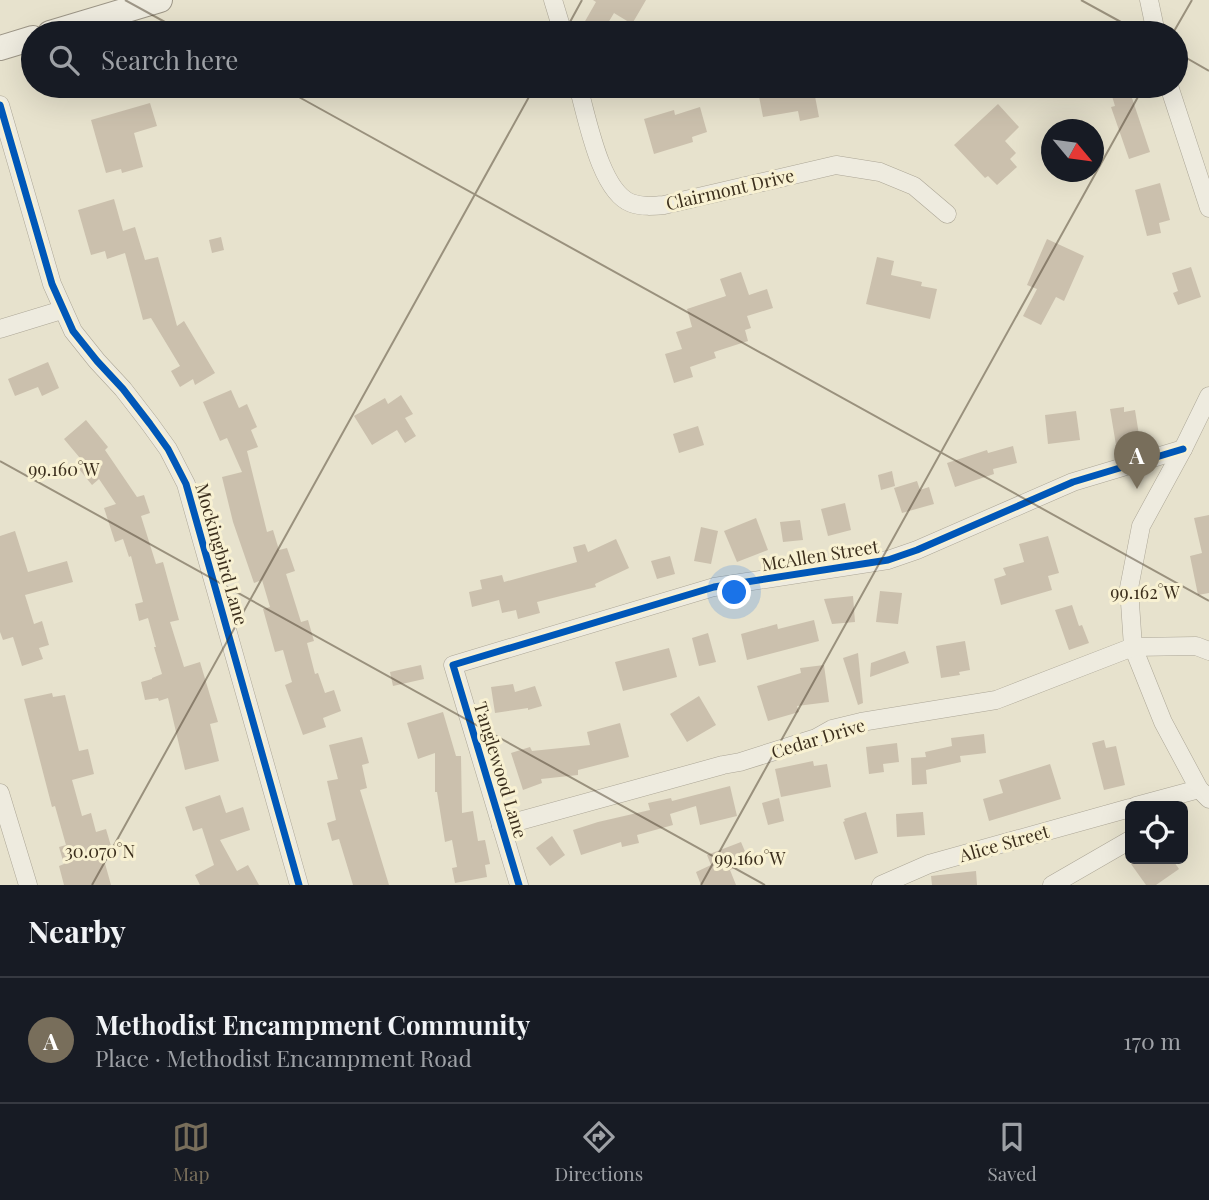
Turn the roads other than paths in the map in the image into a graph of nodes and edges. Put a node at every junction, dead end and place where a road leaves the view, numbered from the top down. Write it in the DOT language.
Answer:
graph roads {
  1 [pos="160,0"];
  2 [pos="553,0"];
  3 [pos="1149,0"];
  4 [pos="90,21"];
  5 [pos="559,21"];
  6 [pos="1153,21"];
  7 [pos="21,42"];
  8 [pos="0,48"];
  9 [pos="582,98"];
  10 [pos="1173,98"];
  11 [pos="0,105"];
  12 [pos="1209,208"];
  13 [pos="947,214"];
  14 [pos="62,310"];
  15 [pos="0,329"];
  16 [pos="1209,396"];
  17 [pos="1183,449"];
  18 [pos="1133,647"];
  19 [pos="1209,651"];
  20 [pos="453,665"];
  21 [pos="0,793"];
  22 [pos="1204,794"];
  23 [pos="1164,801"];
  24 [pos="1188,801"];
  25 [pos="1125,809"];
  26 [pos="501,826"];
  27 [pos="1125,843"];
  28 [pos="28,885"];
  29 [pos="299,885"];
  30 [pos="519,885"];
  31 [pos="881,885"];
  32 [pos="1052,885"];
  1 -- 4 [label="street"];
  2 -- 5 [label="street"];
  3 -- 6 [label="street"];
  7 -- 8 [label="street"];
  9 -- 13 [label="street, Clairmont Drive"];
  10 -- 12 [label="street"];
  11 -- 14 [label="street, Mockingbird Lane"];
  14 -- 15 [label="street"];
  14 -- 29 [label="street, Mockingbird Lane"];
  16 -- 17 [label="street"];
  17 -- 18 [label="street"];
  17 -- 20 [label="street, McAllen Street"];
  18 -- 19 [label="street"];
  18 -- 22 [label="street"];
  18 -- 26 [label="street, Cedar Drive"];
  20 -- 26 [label="street, Tanglewood Lane"];
  21 -- 28 [label="street"];
  22 -- 23 [label="street"];
  22 -- 24 [label="street"];
  25 -- 31 [label="street, Alice Street"];
  26 -- 30 [label="street, Tanglewood Lane"];
  27 -- 32 [label="street"];
}
